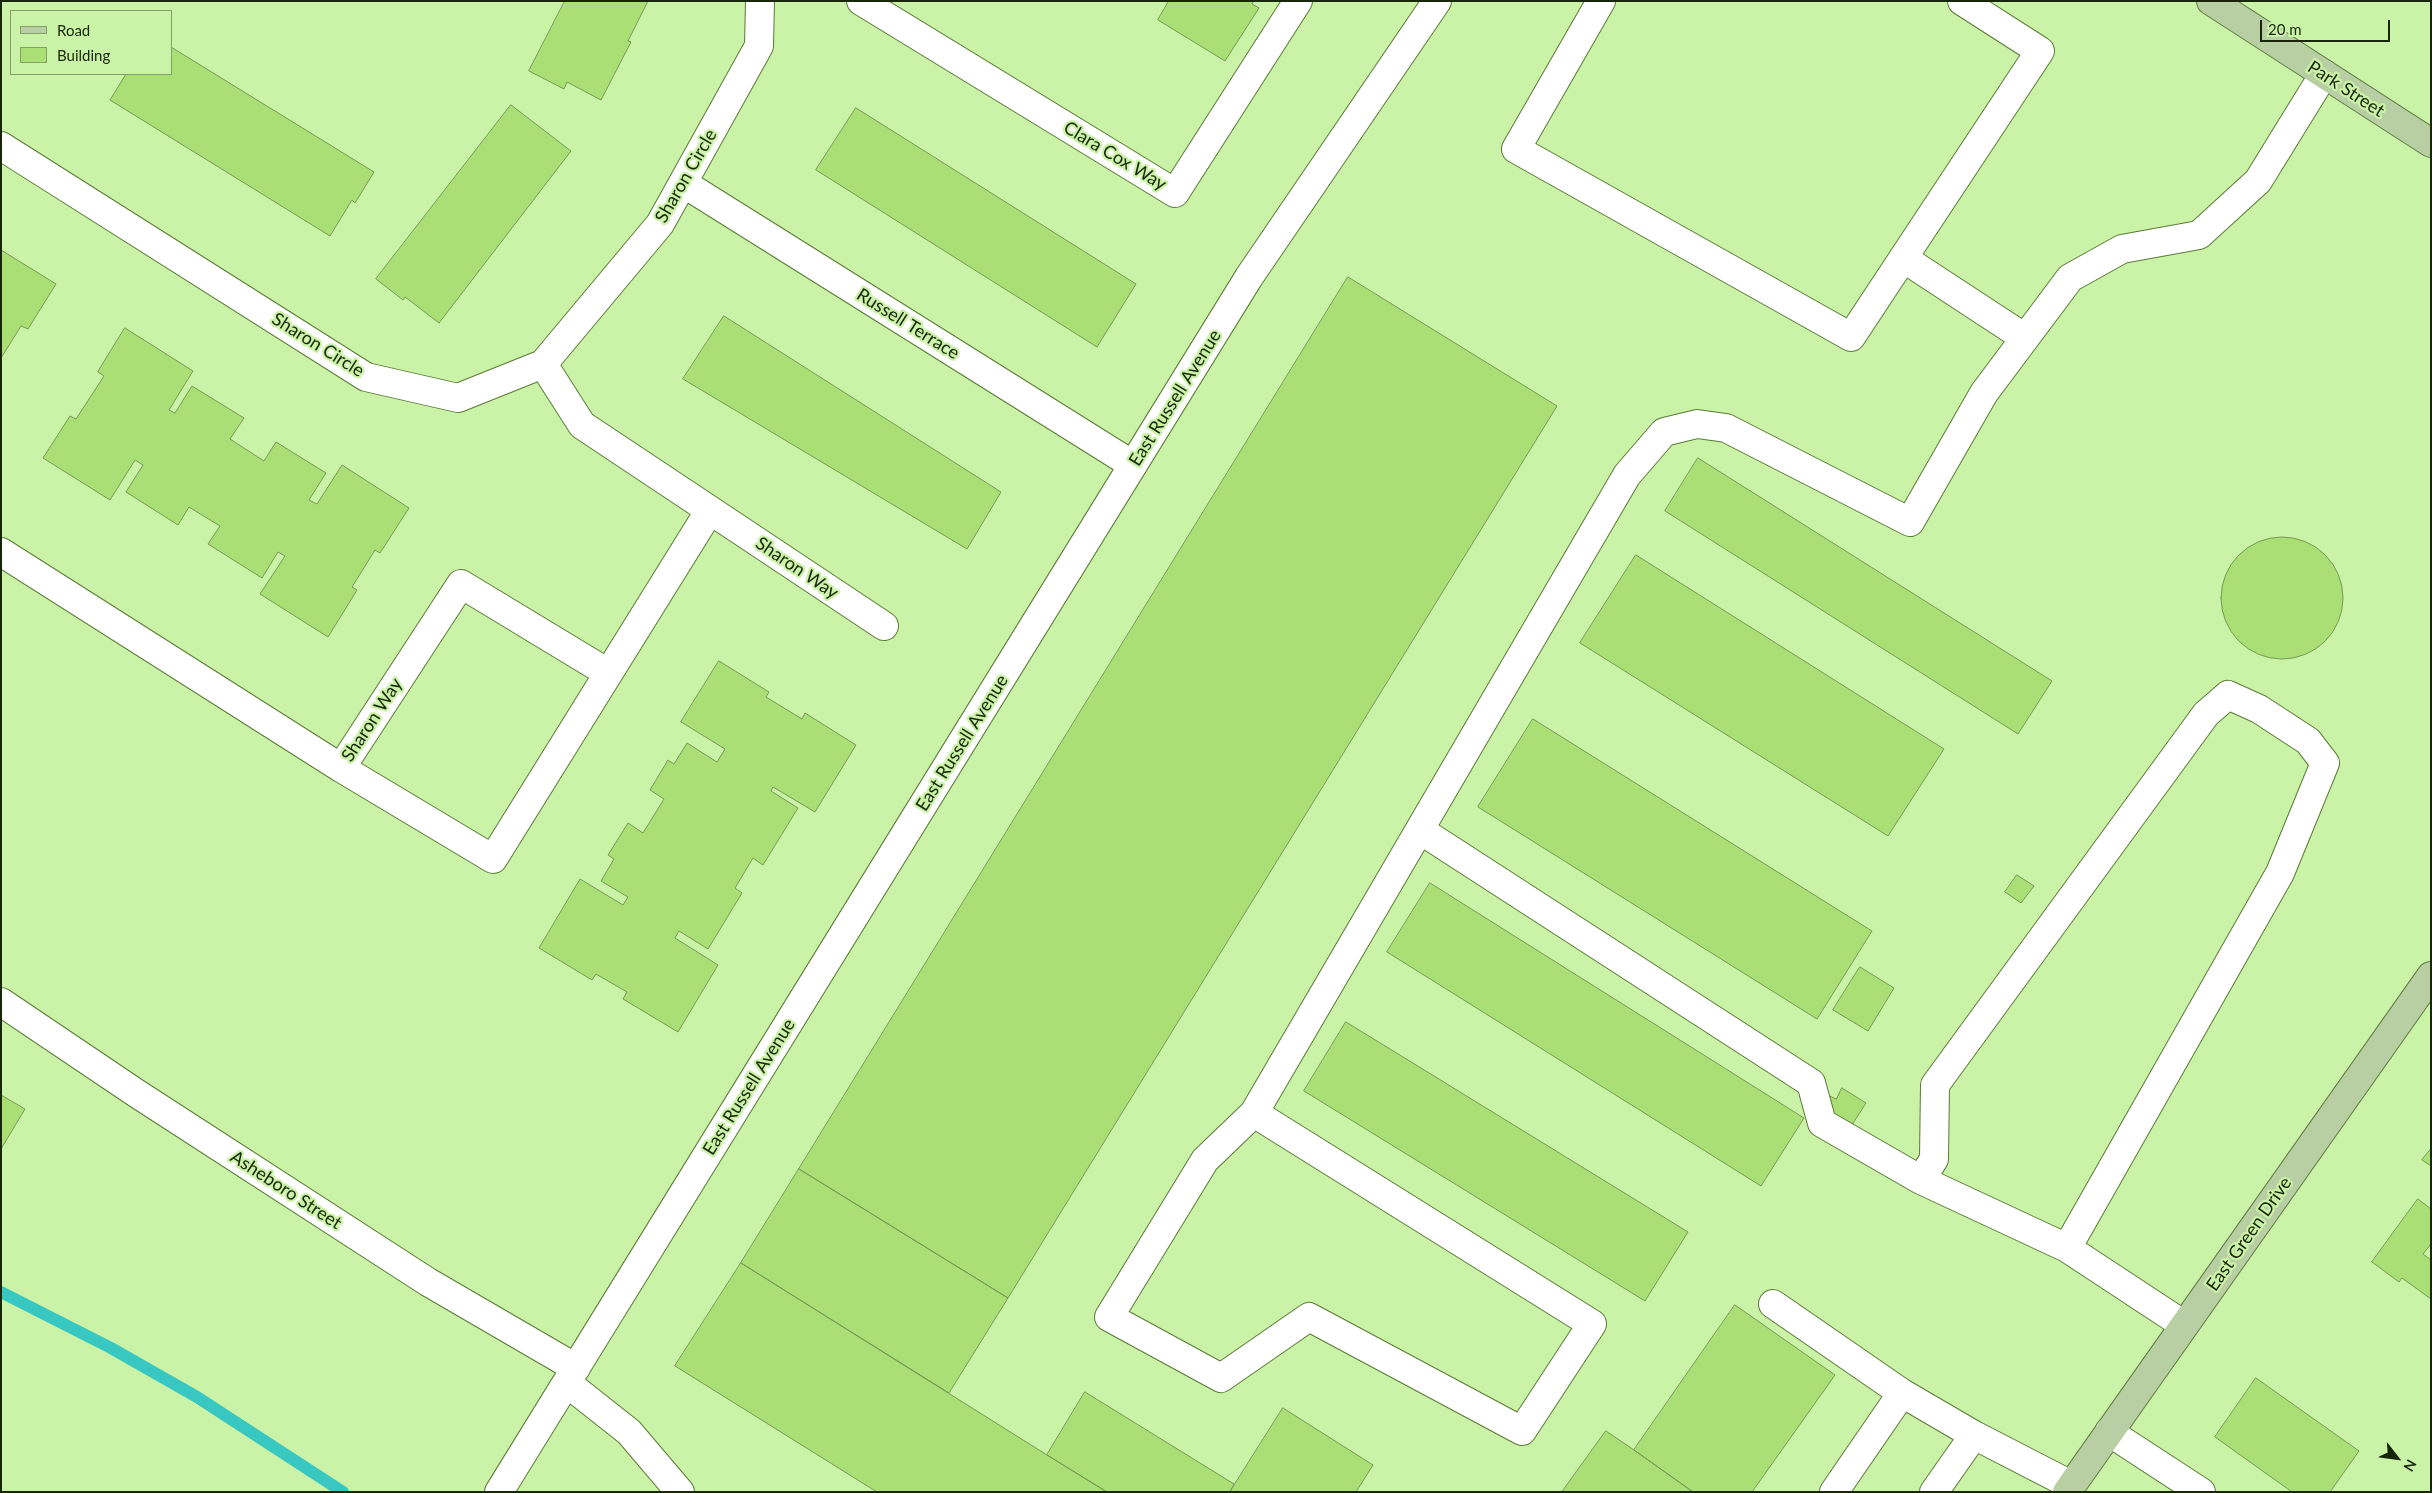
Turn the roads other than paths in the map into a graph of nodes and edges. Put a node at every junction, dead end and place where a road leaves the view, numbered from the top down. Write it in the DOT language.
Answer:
graph roads {
  1 [pos="760,1"];
  2 [pos="861,1"];
  3 [pos="1298,1"];
  4 [pos="1437,1"];
  5 [pos="1601,1"];
  6 [pos="1962,1"];
  7 [pos="2211,1"];
  8 [pos="2324,74"];
  9 [pos="2431,143"];
  10 [pos="1,146"];
  11 [pos="683,183"];
  12 [pos="1904,258"];
  13 [pos="2024,338"];
  14 [pos="543,364"];
  15 [pos="1133,465"];
  16 [pos="710,510"];
  17 [pos="1,552"];
  18 [pos="884,626"];
  19 [pos="608,673"];
  20 [pos="341,768"];
  21 [pos="1420,830"];
  22 [pos="2431,976"];
  23 [pos="1,1002"];
  24 [pos="1254,1113"];
  25 [pos="1921,1180"];
  26 [pos="2067,1248"];
  27 [pos="1773,1304"];
  28 [pos="2184,1325"];
  29 [pos="571,1376"];
  30 [pos="1902,1393"];
  31 [pos="2109,1432"];
  32 [pos="1974,1435"];
  33 [pos="2069,1489"];
  34 [pos="499,1492"];
  35 [pos="680,1492"];
  36 [pos="1834,1492"];
  37 [pos="1934,1492"];
  38 [pos="2201,1492"];
  1 -- 11 [label="street, Sharon Circle"];
  2 -- 3 [label="street, Clara Cox Way"];
  4 -- 15 [label="street, East Russell Avenue"];
  5 -- 12 [label="street"];
  6 -- 12 [label="street"];
  7 -- 8 [label="main road, Park Street"];
  8 -- 9 [label="main road, Park Street"];
  8 -- 13 [label="street"];
  10 -- 14 [label="street, Sharon Circle"];
  11 -- 14 [label="street, Sharon Circle"];
  11 -- 15 [label="street, Russell Terrace"];
  12 -- 13 [label="street"];
  13 -- 21 [label="street"];
  14 -- 16 [label="street, Sharon Way"];
  15 -- 29 [label="street, East Russell Avenue"];
  16 -- 18 [label="street, Sharon Way"];
  16 -- 19 [label="street, Sharon Way"];
  17 -- 20 [label="street"];
  19 -- 20 [label="street, Sharon Way"];
  19 -- 20 [label="street, Sharon Way"];
  21 -- 24 [label="street"];
  21 -- 25 [label="street"];
  22 -- 28 [label="main road, East Green Drive"];
  23 -- 29 [label="street, Asheboro Street"];
  24 -- 24 [label="street"];
  25 -- 26 [label="street"];
  25 -- 26 [label="street"];
  26 -- 28 [label="street"];
  27 -- 30 [label="street"];
  28 -- 31 [label="main road, East Green Drive"];
  29 -- 34 [label="street, East Russell Avenue"];
  29 -- 35 [label="street, Asheboro Street"];
  30 -- 32 [label="street"];
  30 -- 36 [label="street"];
  31 -- 33 [label="main road, East Green Drive"];
  31 -- 38 [label="street"];
  32 -- 33 [label="street"];
  32 -- 37 [label="street"];
}
